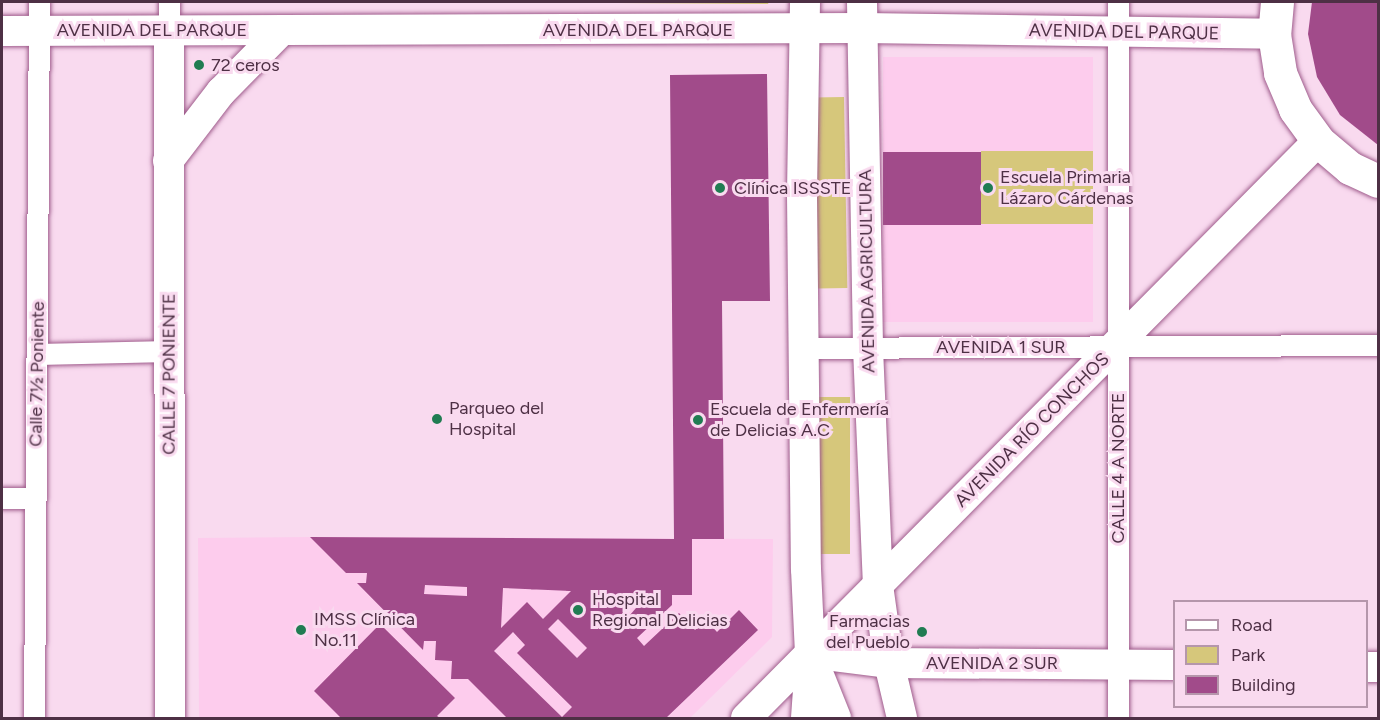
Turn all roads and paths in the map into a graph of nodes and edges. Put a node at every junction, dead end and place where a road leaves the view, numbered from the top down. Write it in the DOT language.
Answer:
graph roads {
  1 [pos="1118,2"];
  2 [pos="1277,2"];
  3 [pos="863,15"];
  4 [pos="39,16"];
  5 [pos="169,16"];
  6 [pos="806,16"];
  7 [pos="2,30"];
  8 [pos="282,30"];
  9 [pos="1118,32"];
  10 [pos="1274,34"];
  11 [pos="1318,141"];
  12 [pos="168,161"];
  13 [pos="1378,182"];
  14 [pos="1116,345"];
  15 [pos="1378,345"];
  16 [pos="804,348"];
  17 [pos="868,348"];
  18 [pos="169,351"];
  19 [pos="37,354"];
  20 [pos="2,498"];
  21 [pos="35,498"];
  22 [pos="878,585"];
  23 [pos="810,653"];
  24 [pos="889,663"];
  25 [pos="1118,664"];
  26 [pos="1173,665"];
  27 [pos="34,718"];
  28 [pos="170,718"];
  29 [pos="746,718"];
  30 [pos="806,718"];
  31 [pos="836,718"];
  32 [pos="903,718"];
  33 [pos="1118,718"];
  1 -- 9 [label="street, CALLE 4 A NORTE"];
  2 -- 10 [label="main road"];
  3 -- 6 [label="main road, AVENIDA DEL PARQUE"];
  3 -- 9 [label="main road, AVENIDA DEL PARQUE"];
  3 -- 17 [label="main road, AVENIDA AGRICULTURA"];
  4 -- 5 [label="main road, AVENIDA DEL PARQUE"];
  4 -- 7 [label="main road, AVENIDA DEL PARQUE"];
  4 -- 19 [label="street, Calle 7½ Poniente"];
  5 -- 8 [label="main road, AVENIDA DEL PARQUE"];
  5 -- 12 [label="main road, CALLE 7 PONIENTE"];
  6 -- 8 [label="main road, AVENIDA DEL PARQUE"];
  6 -- 16 [label="main road"];
  8 -- 12 [label="main road"];
  9 -- 10 [label="main road, AVENIDA DEL PARQUE"];
  9 -- 14 [label="street, CALLE 4 A NORTE"];
  10 -- 11 [label="main road"];
  11 -- 13 [label="main road"];
  11 -- 14 [label="main road, AVENIDA RÍO CONCHOS"];
  12 -- 18 [label="main road, CALLE 7 PONIENTE"];
  14 -- 15 [label="street, AVENIDA 1 SUR"];
  14 -- 17 [label="street, AVENIDA 1 SUR"];
  14 -- 22 [label="main road, AVENIDA RÍO CONCHOS"];
  14 -- 25 [label="street, CALLE 4 A NORTE"];
  16 -- 17 [label="street, AVENIDA 1 SUR"];
  16 -- 23 [label="main road"];
  17 -- 22 [label="main road, AVENIDA AGRICULTURA"];
  18 -- 19 [label="street"];
  18 -- 28 [label="main road, CALLE 7 PONIENTE"];
  19 -- 21 [label="street, Calle 7½ Poniente"];
  20 -- 21 [label="street"];
  21 -- 27 [label="street, Calle 7½ Poniente"];
  22 -- 23 [label="main road, AVENIDA RÍO CONCHOS"];
  22 -- 24 [label="main road, AVENIDA AGRICULTURA"];
  23 -- 24 [label="main road, AVENIDA 2 SUR"];
  23 -- 29 [label="main road, AVENIDA RÍO CONCHOS"];
  23 -- 30 [label="main road"];
  23 -- 31 [label="main road"];
  24 -- 25 [label="main road, AVENIDA 2 SUR"];
  24 -- 32 [label="main road, AVENIDA AGRICULTURA"];
  25 -- 26 [label="main road, AVENIDA 2 SUR"];
  25 -- 33 [label="street, CALLE 4 A NORTE"];
}
